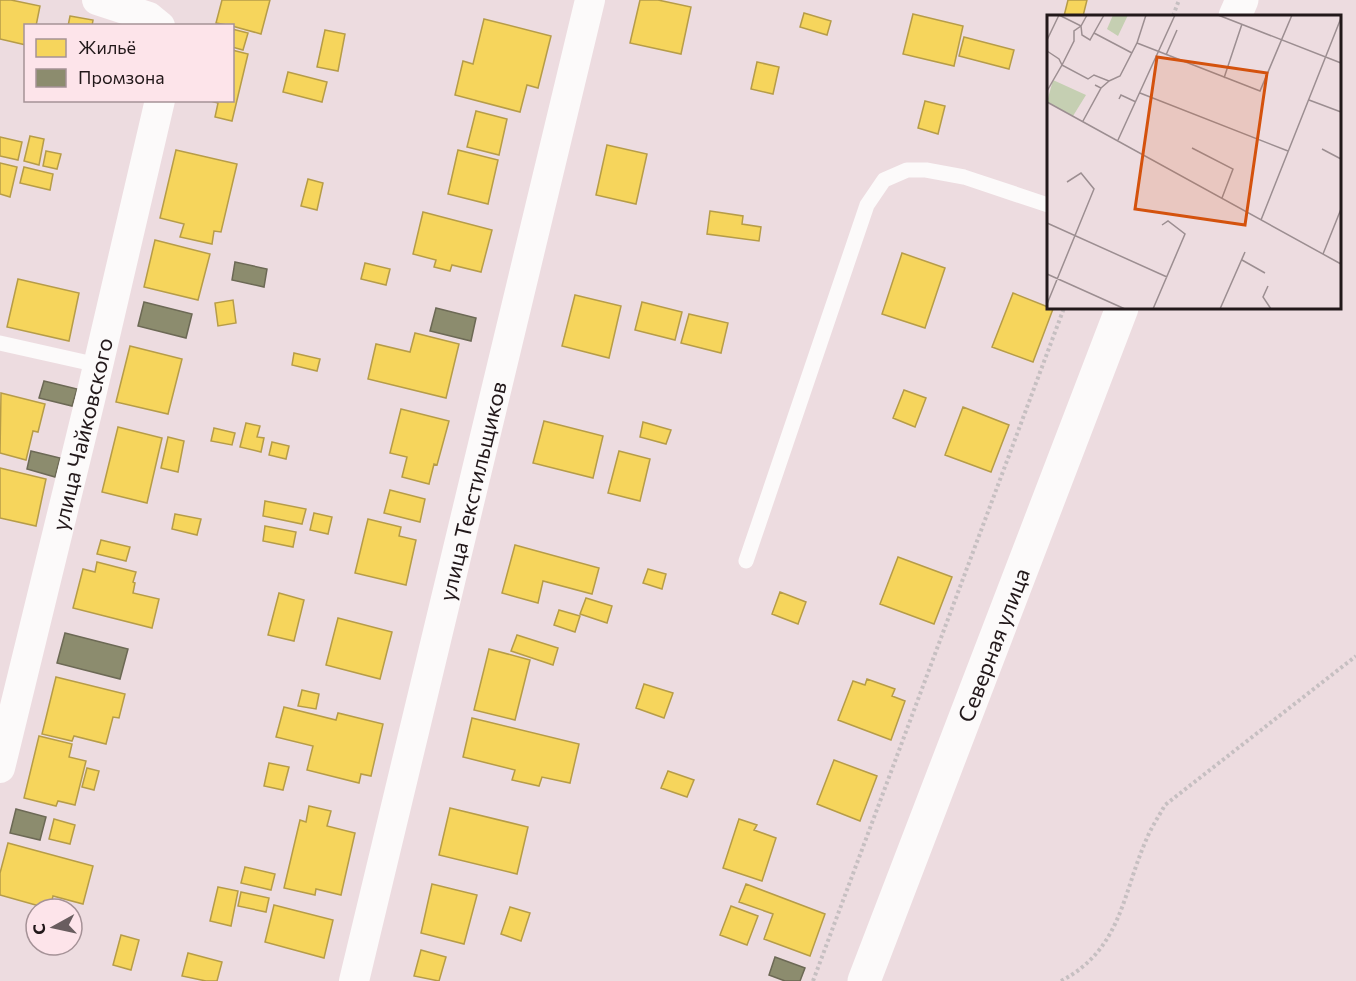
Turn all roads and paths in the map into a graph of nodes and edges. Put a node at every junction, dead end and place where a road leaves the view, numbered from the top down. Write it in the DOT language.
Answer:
graph roads {
  1 [pos="98,0"];
  2 [pos="590,0"];
  3 [pos="1179,0"];
  4 [pos="1242,0"];
  5 [pos="1173,15"];
  6 [pos="1235,15"];
  7 [pos="158,24"];
  8 [pos="160,102"];
  9 [pos="1047,205"];
  10 [pos="1064,309"];
  11 [pos="1122,309"];
  12 [pos="0,343"];
  13 [pos="98,365"];
  14 [pos="746,561"];
  15 [pos="1356,656"];
  16 [pos="0,768"];
  17 [pos="354,981"];
  18 [pos="813,981"];
  19 [pos="864,981"];
  20 [pos="1061,981"];
  1 -- 7 [label="street"];
  2 -- 17 [label="street, улица Текстильщиков"];
  3 -- 5 [label="path"];
  4 -- 6 [label="main road"];
  8 -- 13 [label="street, улица Чайковского"];
  9 -- 14 [label="lane"];
  10 -- 18 [label="path"];
  11 -- 19 [label="main road, Северная улица"];
  12 -- 13 [label="lane"];
  13 -- 16 [label="street, улица Чайковского"];
  15 -- 20 [label="path"];
}
